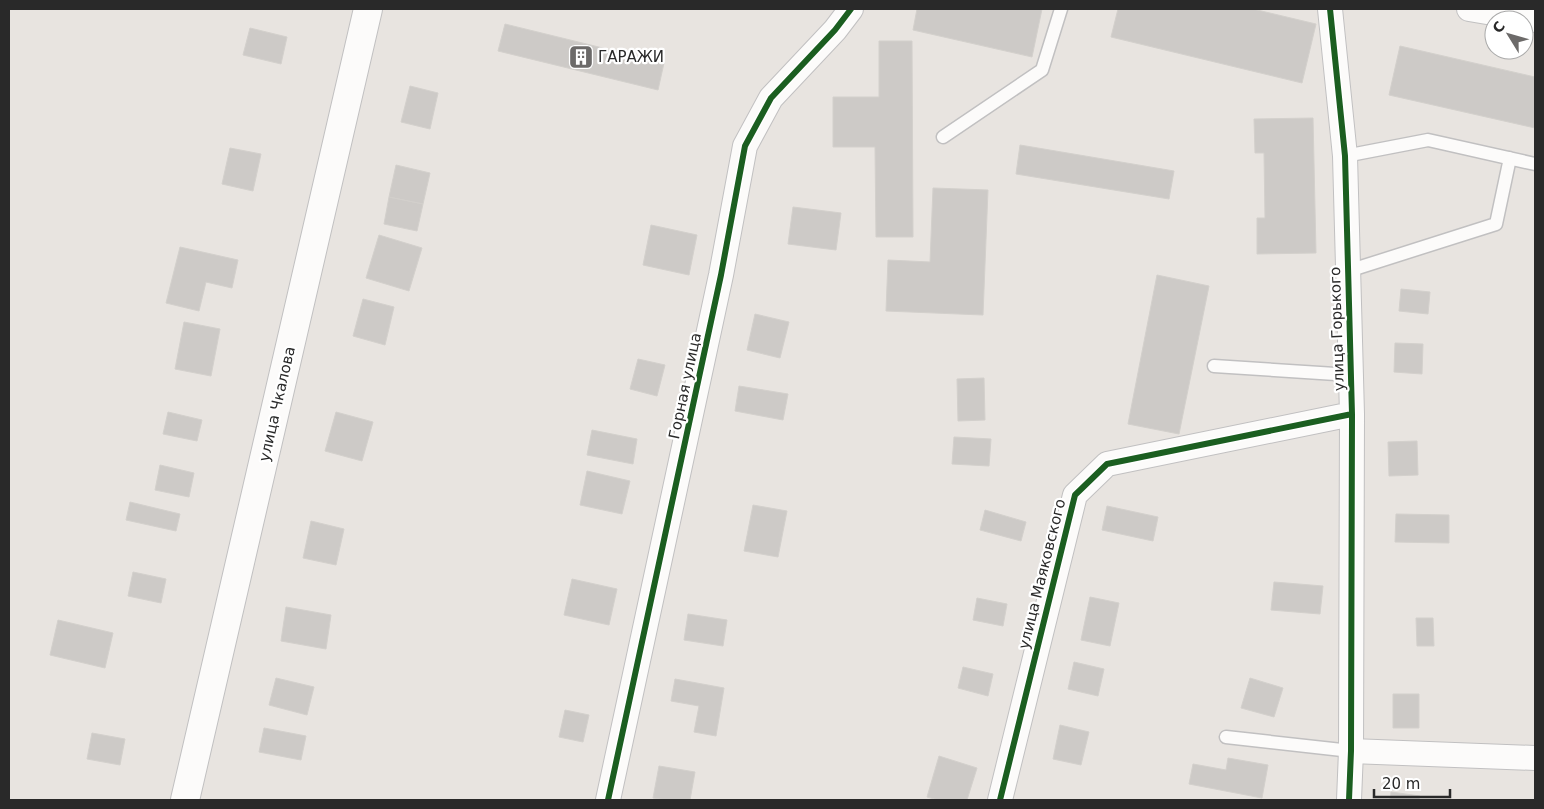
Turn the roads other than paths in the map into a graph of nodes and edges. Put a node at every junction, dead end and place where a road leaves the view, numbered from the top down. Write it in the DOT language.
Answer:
graph roads {
  1 [pos="368,9"];
  2 [pos="851,9"];
  3 [pos="1061,9"];
  4 [pos="1330,9"];
  5 [pos="1469,9"];
  6 [pos="1535,20"];
  7 [pos="942,137"];
  8 [pos="1346,156"];
  9 [pos="1510,158"];
  10 [pos="1535,164"];
  11 [pos="1348,271"];
  12 [pos="1214,366"];
  13 [pos="1351,375"];
  14 [pos="1352,414"];
  15 [pos="1226,737"];
  16 [pos="1351,751"];
  17 [pos="1535,758"];
  18 [pos="185,800"];
  19 [pos="608,800"];
  20 [pos="1000,800"];
  21 [pos="1349,800"];
  1 -- 18 [label="main road, улица Чкалова"];
  2 -- 19 [label="street, Горная улица"];
  3 -- 7 [label="lane"];
  4 -- 8 [label="street, улица Горького"];
  5 -- 6 [label="street"];
  8 -- 9 [label="lane"];
  8 -- 11 [label="street, улица Горького"];
  9 -- 10 [label="lane"];
  9 -- 11 [label="lane"];
  11 -- 13 [label="street, улица Горького"];
  12 -- 13 [label="lane"];
  13 -- 14 [label="street, улица Горького"];
  14 -- 16 [label="street, улица Горького"];
  14 -- 20 [label="street, улица Маяковского"];
  15 -- 16 [label="lane"];
  16 -- 17 [label="street"];
  16 -- 21 [label="street, улица Горького"];
}
